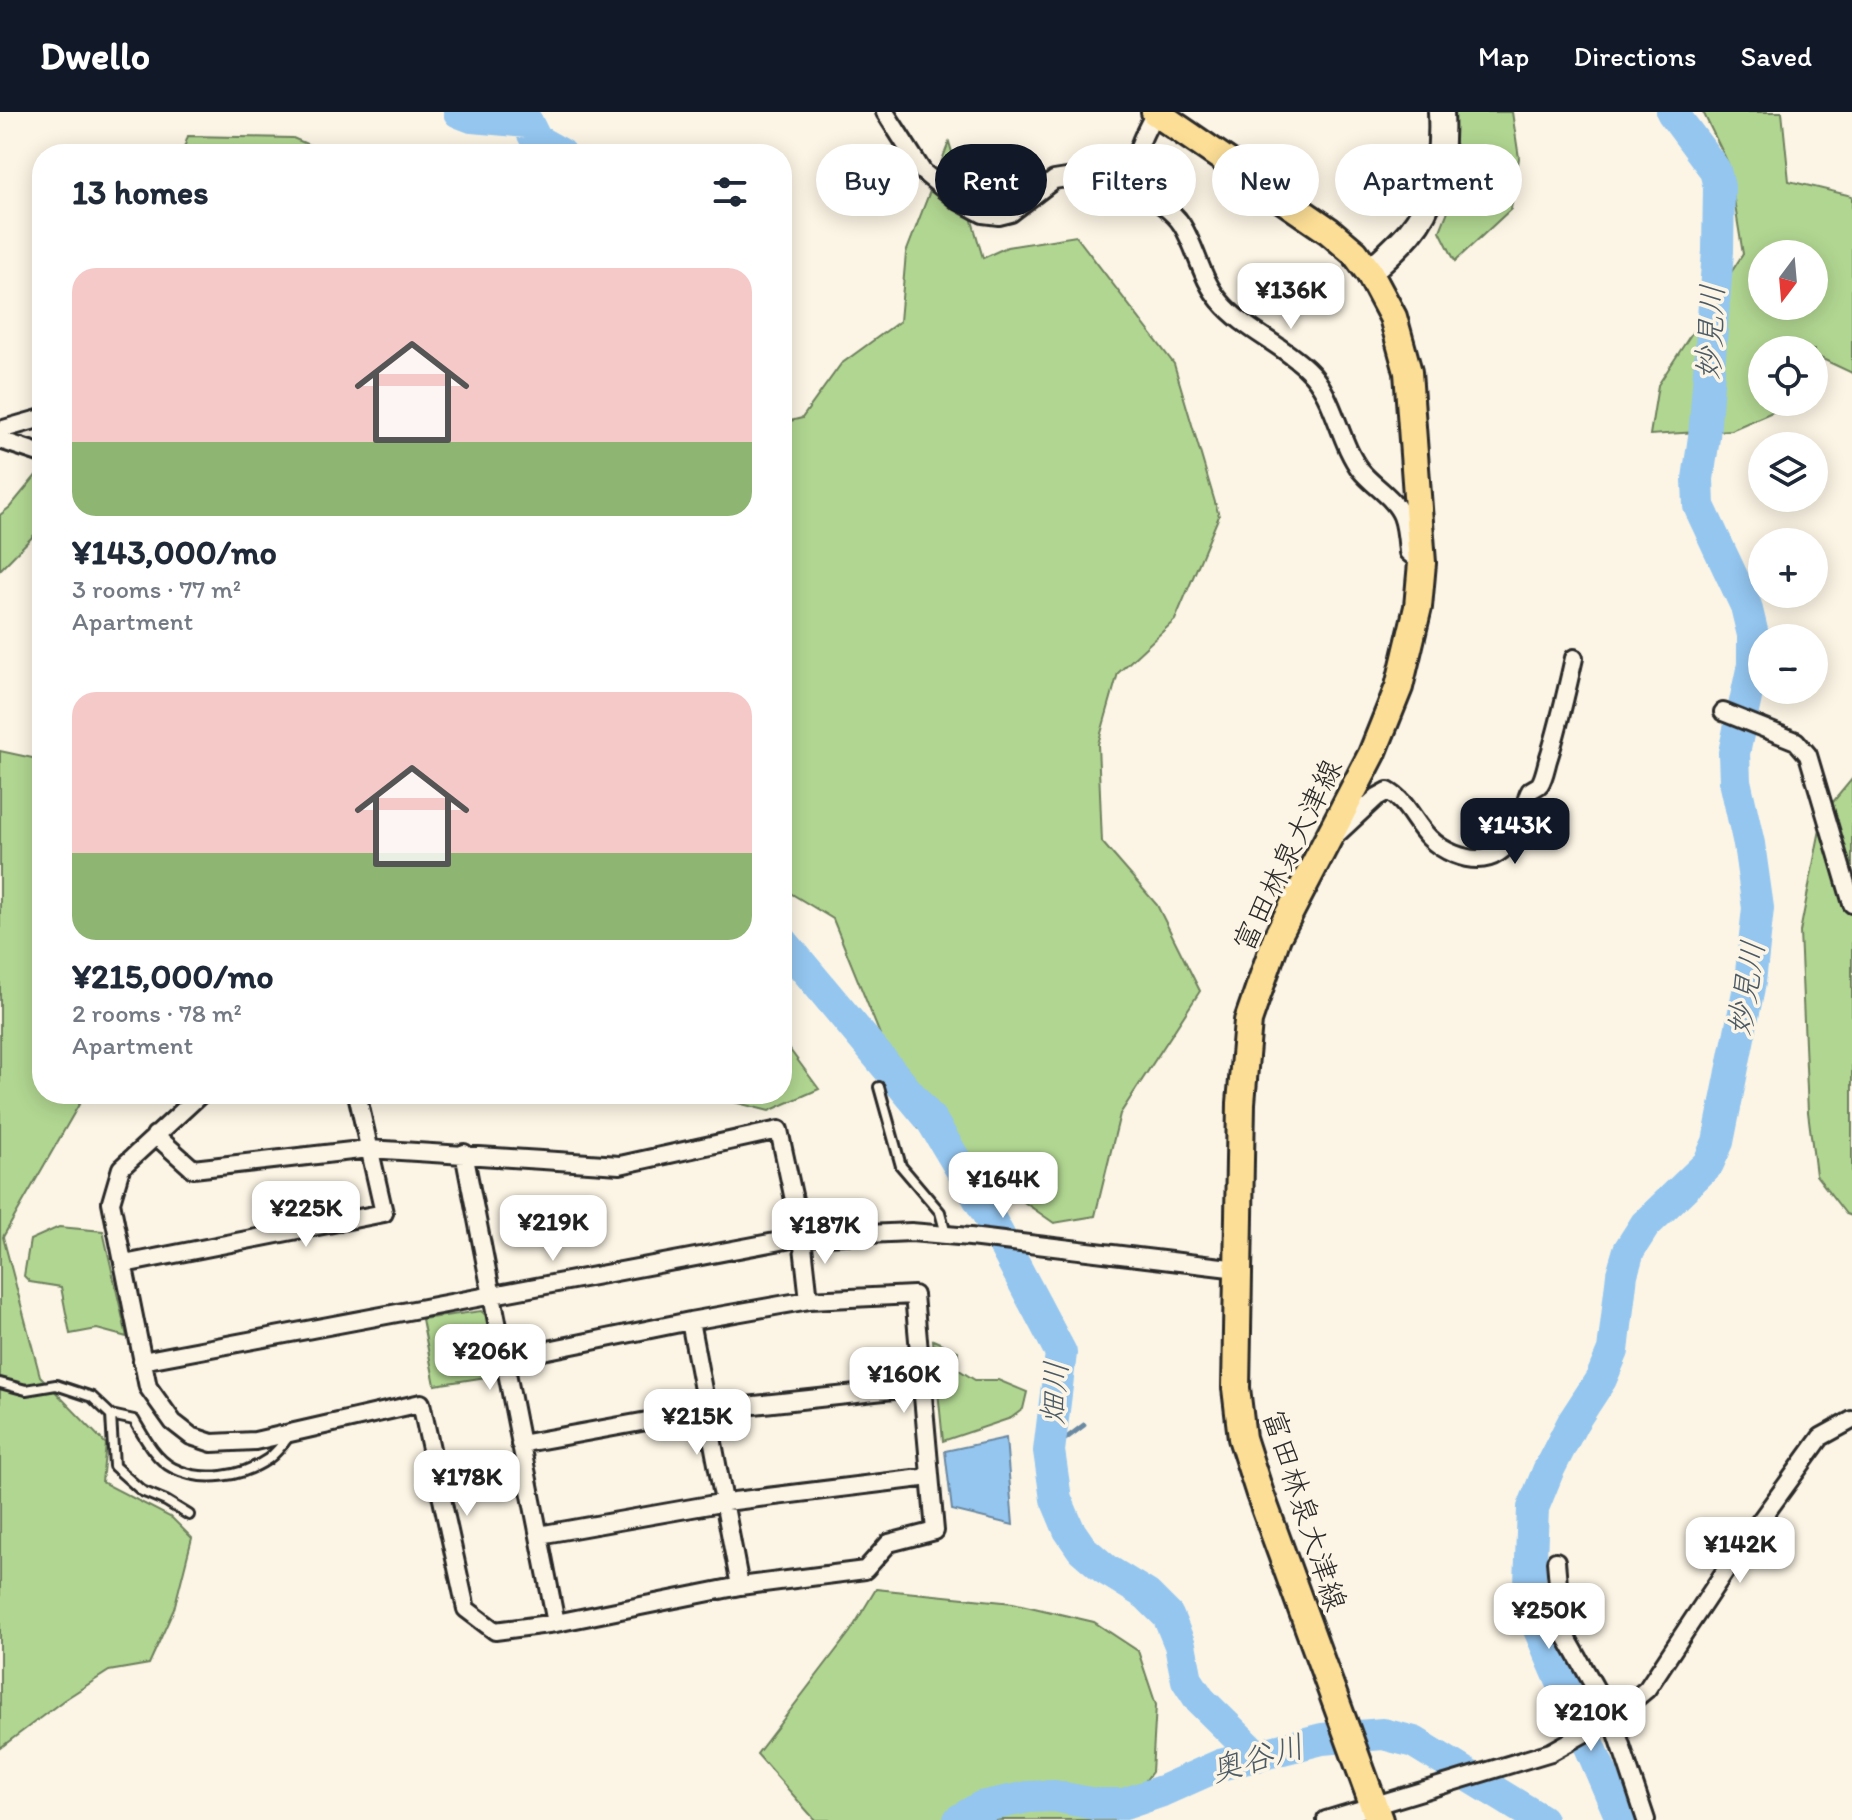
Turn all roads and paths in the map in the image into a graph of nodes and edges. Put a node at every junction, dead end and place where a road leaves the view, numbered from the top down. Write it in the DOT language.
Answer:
graph roads {
  1 [pos="885,112"];
  2 [pos="1155,112"];
  3 [pos="1441,112"];
  4 [pos="1141,144"];
  5 [pos="1063,179"];
  6 [pos="1175,216"];
  7 [pos="1369,272"];
  8 [pos="32,421"];
  9 [pos="0,430"];
  10 [pos="0,440"];
  11 [pos="32,451"];
  12 [pos="1422,563"];
  13 [pos="1574,658"];
  14 [pos="1723,712"];
  15 [pos="1326,843"];
  16 [pos="1852,904"];
  17 [pos="879,1087"];
  18 [pos="190,1104"];
  19 [pos="359,1104"];
  20 [pos="155,1135"];
  21 [pos="369,1149"];
  22 [pos="464,1153"];
  23 [pos="946,1235"];
  24 [pos="802,1237"];
  25 [pos="124,1264"];
  26 [pos="1238,1269"];
  27 [pos="492,1295"];
  28 [pos="809,1300"];
  29 [pos="690,1321"];
  30 [pos="504,1359"];
  31 [pos="142,1361"];
  32 [pos="0,1383"];
  33 [pos="921,1387"];
  34 [pos="708,1410"];
  35 [pos="111,1415"];
  36 [pos="1852,1420"];
  37 [pos="291,1433"];
  38 [pos="520,1444"];
  39 [pos="930,1477"];
  40 [pos="726,1502"];
  41 [pos="189,1515"];
  42 [pos="539,1535"];
  43 [pos="1556,1561"];
  44 [pos="740,1586"];
  45 [pos="556,1623"];
  46 [pos="1612,1718"];
  47 [pos="1376,1813"];
  48 [pos="1326,1820"];
  49 [pos="1646,1820"];
  1 -- 5 [label="street"];
  2 -- 4 [label="street"];
  2 -- 7 [label="main road, 富田林泉大津線"];
  3 -- 7 [label="street"];
  6 -- 12 [label="street"];
  7 -- 12 [label="main road, 富田林泉大津線"];
  8 -- 9 [label="street"];
  10 -- 11 [label="street"];
  12 -- 15 [label="main road, 富田林泉大津線"];
  13 -- 15 [label="street"];
  14 -- 16 [label="street"];
  15 -- 26 [label="main road, 富田林泉大津線"];
  17 -- 23 [label="lane"];
  18 -- 20 [label="street"];
  19 -- 21 [label="street"];
  20 -- 21 [label="street"];
  20 -- 25 [label="street"];
  21 -- 22 [label="street"];
  21 -- 25 [label="street"];
  22 -- 24 [label="street"];
  22 -- 27 [label="street"];
  23 -- 24 [label="street"];
  23 -- 26 [label="street"];
  24 -- 27 [label="street"];
  24 -- 28 [label="street"];
  25 -- 31 [label="street"];
  26 -- 47 [label="main road, 富田林泉大津線"];
  27 -- 30 [label="street"];
  27 -- 31 [label="street"];
  28 -- 29 [label="street"];
  28 -- 33 [label="street"];
  29 -- 30 [label="street"];
  29 -- 34 [label="street"];
  30 -- 38 [label="street"];
  31 -- 37 [label="street"];
  32 -- 35 [label="lane"];
  33 -- 34 [label="street"];
  33 -- 39 [label="street"];
  34 -- 38 [label="street"];
  34 -- 40 [label="street"];
  35 -- 37 [label="lane"];
  35 -- 41 [label="lane"];
  36 -- 46 [label="street"];
  37 -- 45 [label="street"];
  38 -- 42 [label="street"];
  39 -- 40 [label="street"];
  39 -- 44 [label="street"];
  40 -- 42 [label="street"];
  40 -- 44 [label="street"];
  42 -- 45 [label="street"];
  43 -- 46 [label="street"];
  44 -- 45 [label="street"];
  46 -- 47 [label="street"];
  46 -- 49 [label="street"];
  47 -- 48 [label="street"];
}
